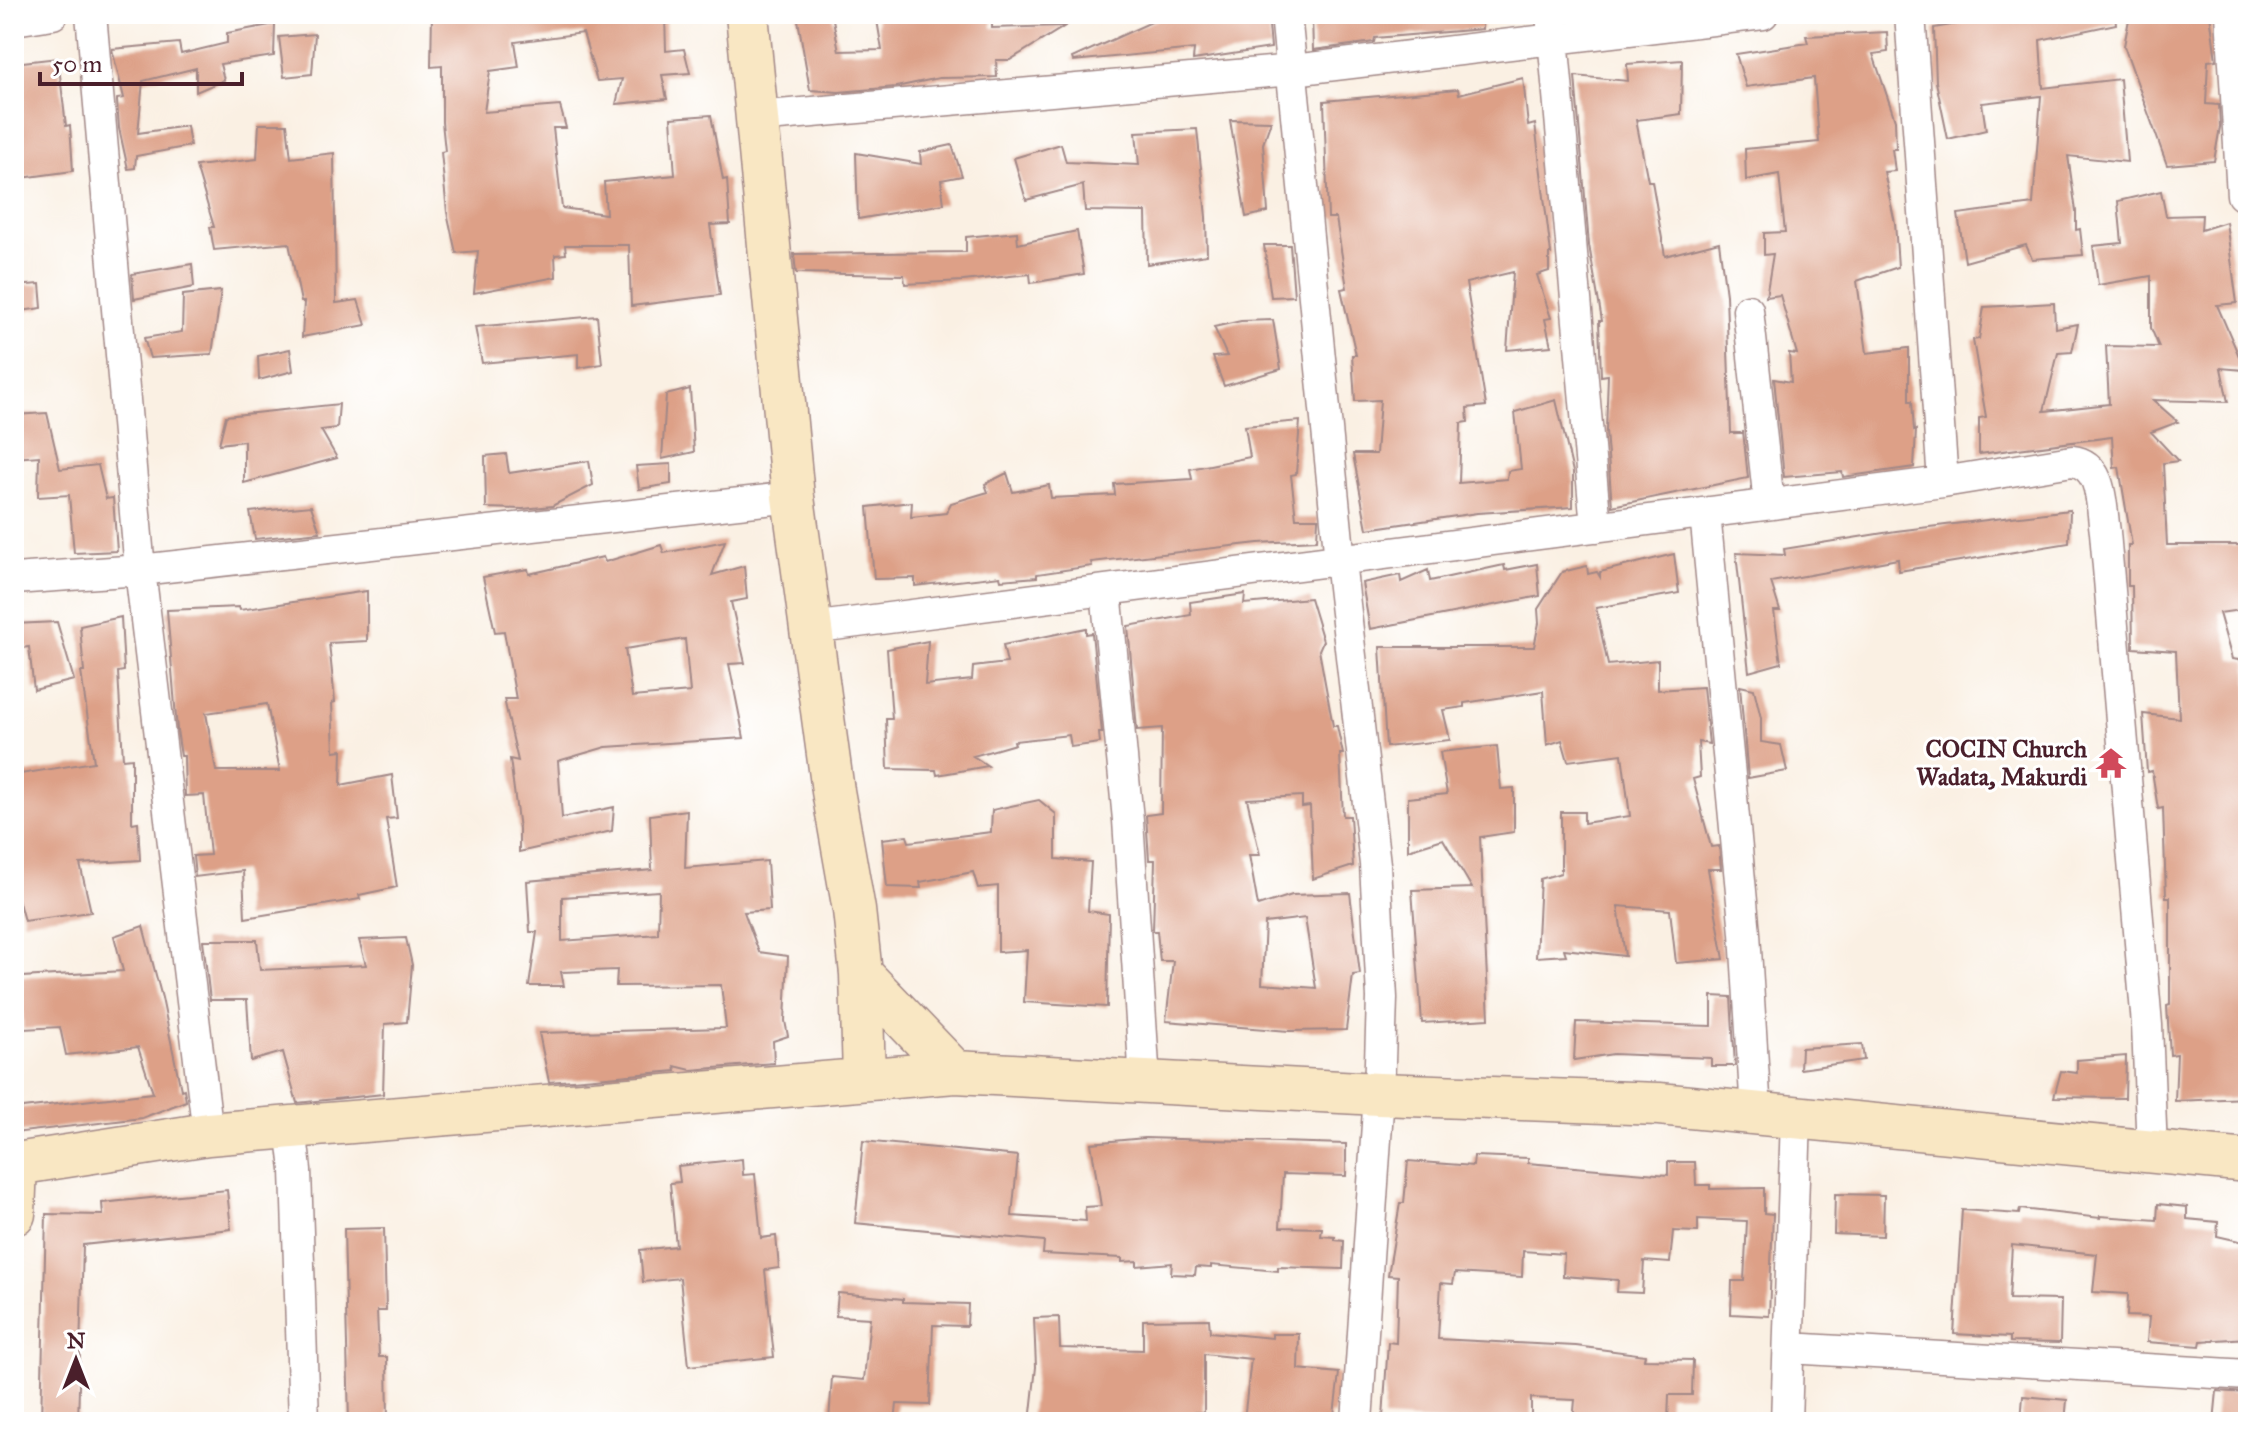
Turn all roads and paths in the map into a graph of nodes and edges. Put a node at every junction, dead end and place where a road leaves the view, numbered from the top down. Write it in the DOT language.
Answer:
graph roads {
  1 [pos="53,14"];
  2 [pos="91,14"];
  3 [pos="747,14"];
  4 [pos="1286,14"];
  5 [pos="1763,14"];
  6 [pos="1910,14"];
  7 [pos="2231,14"];
  8 [pos="14,20"];
  9 [pos="1551,26"];
  10 [pos="1293,70"];
  11 [pos="756,117"];
  12 [pos="2242,195"];
  13 [pos="1748,310"];
  14 [pos="1943,482"];
  15 [pos="793,497"];
  16 [pos="1769,504"];
  17 [pos="1705,513"];
  18 [pos="1596,527"];
  19 [pos="1340,561"];
  20 [pos="140,570"];
  21 [pos="14,579"];
  22 [pos="1106,590"];
  23 [pos="811,628"];
  24 [pos="861,974"];
  25 [pos="955,1072"];
  26 [pos="864,1078"];
  27 [pos="1145,1082"];
  28 [pos="1379,1094"];
  29 [pos="1776,1115"];
  30 [pos="291,1127"];
  31 [pos="208,1134"];
  32 [pos="2152,1152"];
  33 [pos="2248,1161"];
  34 [pos="15,1164"];
  35 [pos="14,1214"];
  36 [pos="1789,1348"];
  37 [pos="2248,1375"];
  38 [pos="304,1422"];
  39 [pos="1357,1422"];
  40 [pos="1786,1422"];
  1 -- 8 [label="street"];
  2 -- 20 [label="street"];
  3 -- 11 [label="street"];
  4 -- 10 [label="street"];
  5 -- 9 [label="street"];
  6 -- 14 [label="street"];
  7 -- 12 [label="street"];
  9 -- 10 [label="street"];
  9 -- 18 [label="street"];
  10 -- 11 [label="street"];
  10 -- 19 [label="street"];
  11 -- 15 [label="street"];
  13 -- 16 [label="street"];
  14 -- 16 [label="street"];
  14 -- 32 [label="street"];
  15 -- 20 [label="street"];
  15 -- 23 [label="street"];
  16 -- 17 [label="street"];
  17 -- 18 [label="street"];
  17 -- 29 [label="street"];
  18 -- 19 [label="street"];
  19 -- 22 [label="street"];
  19 -- 28 [label="street"];
  20 -- 21 [label="street"];
  20 -- 31 [label="street"];
  22 -- 23 [label="street"];
  22 -- 27 [label="street"];
  23 -- 24 [label="street"];
  24 -- 25 [label="street"];
  24 -- 26 [label="street"];
  25 -- 26 [label="street"];
  25 -- 27 [label="street"];
  26 -- 30 [label="street"];
  27 -- 28 [label="street"];
  28 -- 29 [label="street"];
  28 -- 39 [label="street"];
  29 -- 32 [label="street"];
  29 -- 36 [label="street"];
  30 -- 31 [label="street"];
  30 -- 38 [label="street"];
  31 -- 34 [label="street"];
  32 -- 33 [label="street"];
  34 -- 35 [label="street"];
  36 -- 37 [label="street"];
  36 -- 40 [label="street"];
}
